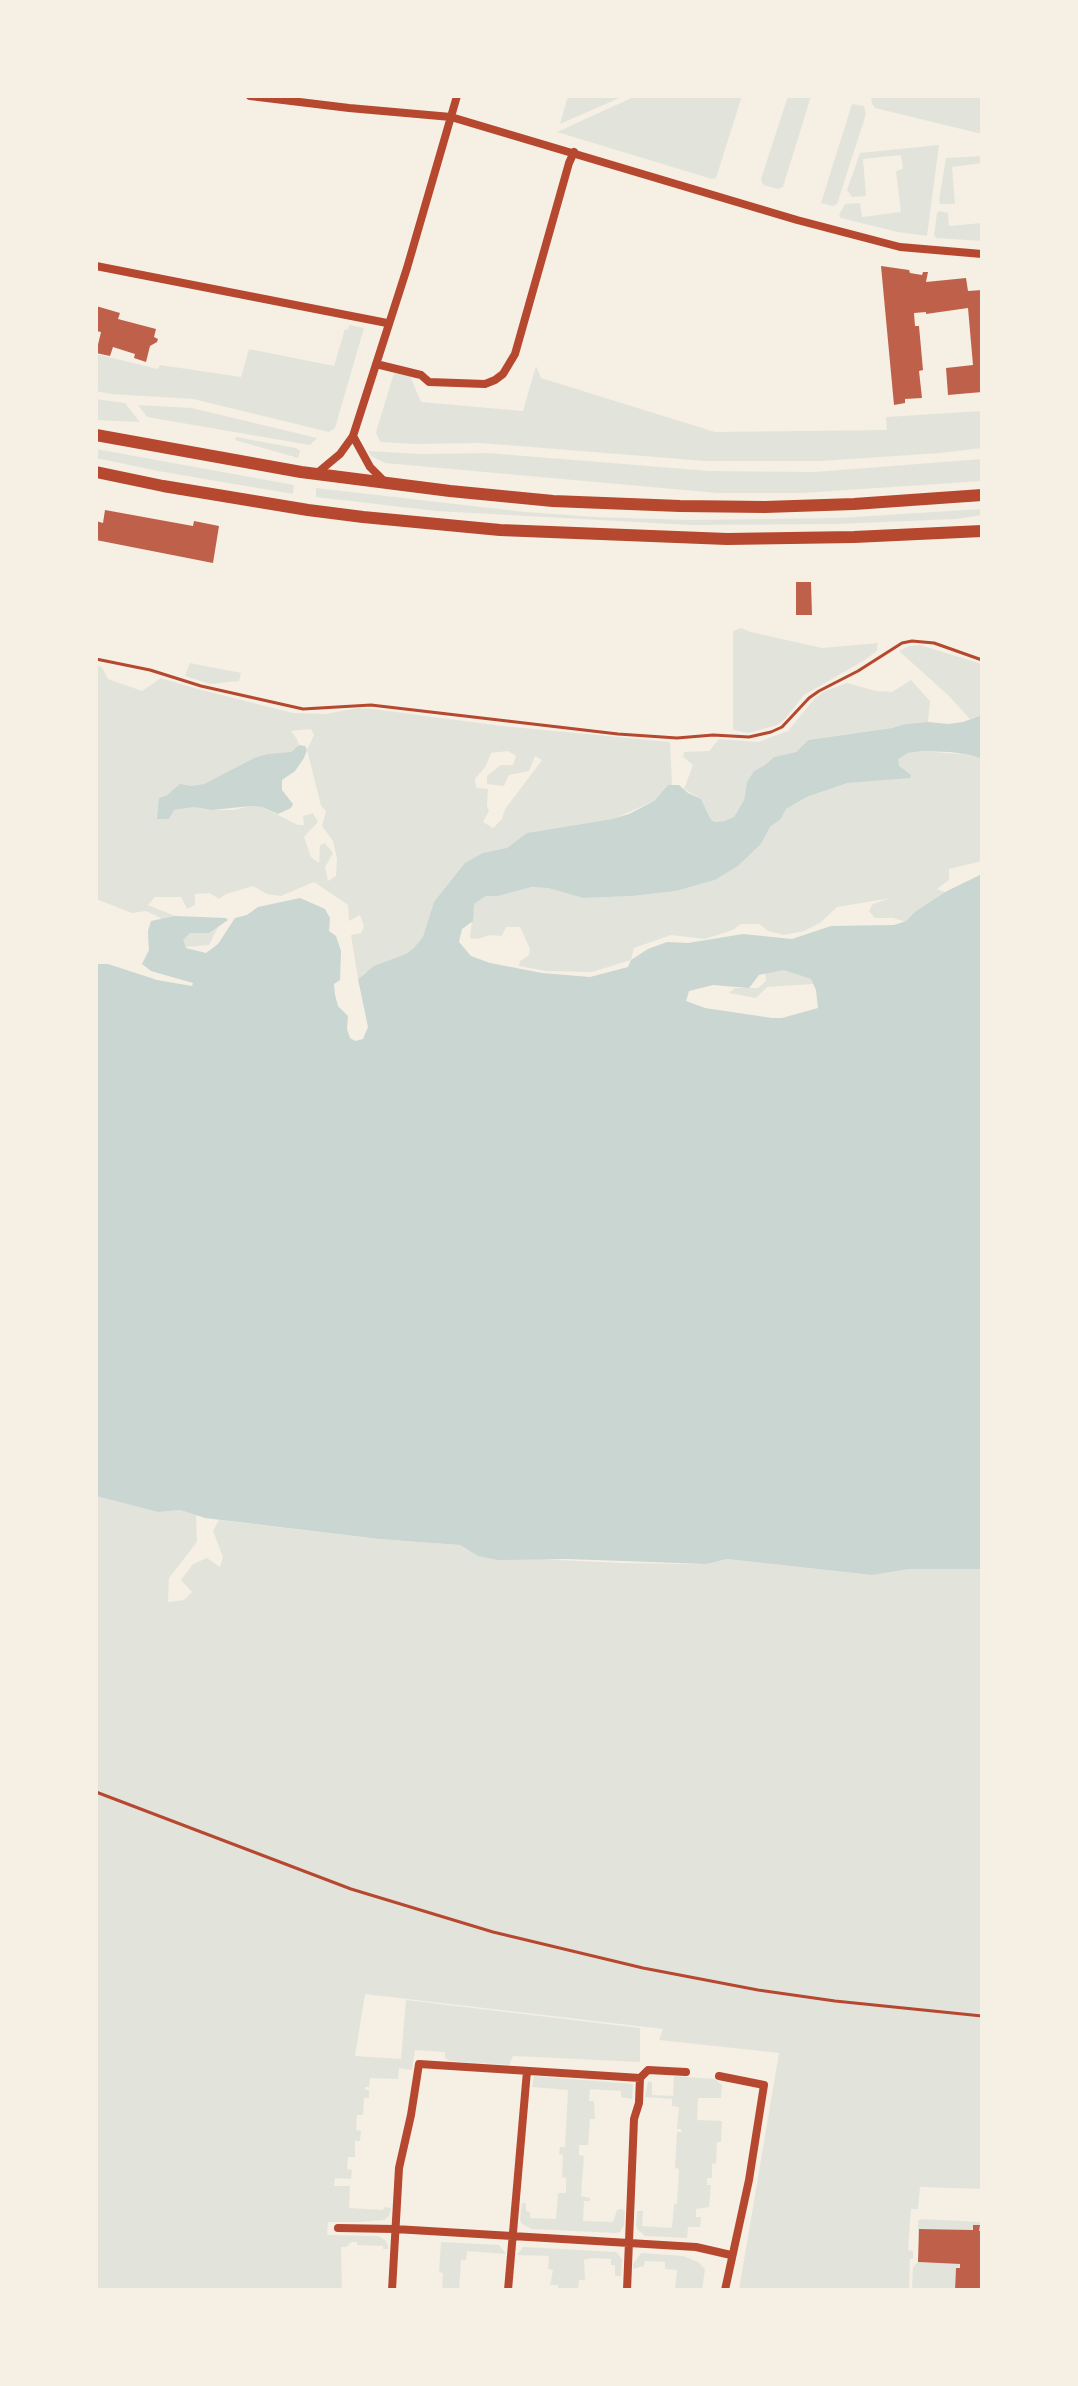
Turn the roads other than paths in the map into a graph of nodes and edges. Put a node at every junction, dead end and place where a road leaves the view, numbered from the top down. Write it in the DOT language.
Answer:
graph roads {
  1 [pos="250,96"];
  2 [pos="457,96"];
  3 [pos="451,117"];
  4 [pos="574,152"];
  5 [pos="982,254"];
  6 [pos="96,266"];
  7 [pos="387,323"];
  8 [pos="376,364"];
  9 [pos="96,435"];
  10 [pos="353,436"];
  11 [pos="96,472"];
  12 [pos="316,474"];
  13 [pos="386,483"];
  14 [pos="982,495"];
  15 [pos="982,531"];
  16 [pos="527,2071"];
  17 [pos="686,2072"];
  18 [pos="719,2076"];
  19 [pos="640,2078"];
  20 [pos="338,2228"];
  21 [pos="395,2229"];
  22 [pos="511,2235"];
  23 [pos="629,2243"];
  24 [pos="731,2255"];
  25 [pos="392,2290"];
  26 [pos="508,2290"];
  27 [pos="627,2290"];
  28 [pos="725,2290"];
  1 -- 3 [label="street"];
  2 -- 3 [label="street"];
  3 -- 4 [label="street"];
  3 -- 7 [label="street"];
  4 -- 5 [label="street"];
  4 -- 8 [label="street"];
  6 -- 7 [label="street"];
  7 -- 8 [label="street"];
  8 -- 10 [label="street"];
  9 -- 12 [label="main road"];
  10 -- 12 [label="street"];
  10 -- 13 [label="street"];
  11 -- 15 [label="main road"];
  12 -- 13 [label="main road"];
  13 -- 14 [label="main road"];
  16 -- 19 [label="street"];
  16 -- 21 [label="street"];
  16 -- 22 [label="street"];
  17 -- 19 [label="street"];
  18 -- 24 [label="street"];
  19 -- 23 [label="street"];
  20 -- 21 [label="street"];
  21 -- 22 [label="street"];
  21 -- 25 [label="street"];
  22 -- 23 [label="street"];
  22 -- 26 [label="street"];
  23 -- 24 [label="street"];
  23 -- 27 [label="street"];
  24 -- 28 [label="street"];
}
